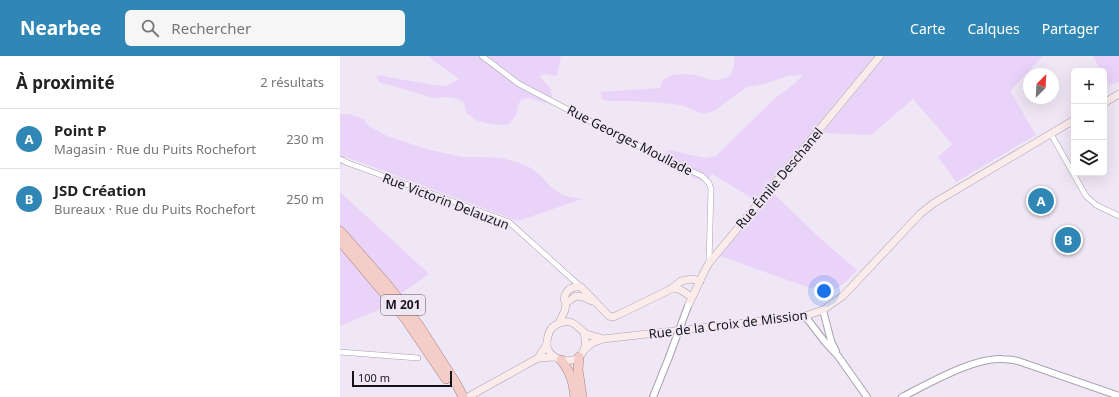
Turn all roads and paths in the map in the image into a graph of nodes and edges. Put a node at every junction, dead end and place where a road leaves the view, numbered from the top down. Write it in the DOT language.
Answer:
graph roads {
  1 [pos="482,56"];
  2 [pos="880,56"];
  3 [pos="1119,94"];
  4 [pos="1107,101"];
  5 [pos="1071,122"];
  6 [pos="1051,134"];
  7 [pos="340,158"];
  8 [pos="1119,216"];
  9 [pos="340,231"];
  10 [pos="340,241"];
  11 [pos="709,263"];
  12 [pos="700,281"];
  13 [pos="581,287"];
  14 [pos="671,289"];
  15 [pos="692,297"];
  16 [pos="597,303"];
  17 [pos="565,306"];
  18 [pos="688,306"];
  19 [pos="823,310"];
  20 [pos="805,316"];
  21 [pos="570,322"];
  22 [pos="559,323"];
  23 [pos="584,333"];
  24 [pos="603,339"];
  25 [pos="547,344"];
  26 [pos="340,352"];
  27 [pos="582,354"];
  28 [pos="838,356"];
  29 [pos="418,358"];
  30 [pos="538,358"];
  31 [pos="558,358"];
  32 [pos="456,390"];
  33 [pos="654,395"];
  34 [pos="1119,396"];
  35 [pos="463,397"];
  36 [pos="468,397"];
  37 [pos="575,397"];
  38 [pos="582,397"];
  39 [pos="867,397"];
  40 [pos="902,397"];
  1 -- 11 [label="street, Rue Georges Moullade"];
  2 -- 11 [label="main road, Rue Émile Deschanel"];
  3 -- 4 [label="main road"];
  5 -- 6 [label="main road, Rue de la Croix de Mission"];
  6 -- 8 [label="street"];
  6 -- 19 [label="main road, Rue de la Croix de Mission"];
  7 -- 13 [label="street, Rue Victorin Delauzun"];
  9 -- 32 [label="highway, M 201"];
  10 -- 32 [label="highway, M 201"];
  11 -- 12 [label="main road, Rue Émile Deschanel"];
  12 -- 14 [label="main road"];
  12 -- 15 [label="main road, Rue Émile Deschanel"];
  13 -- 16 [label="main road"];
  13 -- 17 [label="main road"];
  14 -- 15 [label="main road"];
  14 -- 16 [label="main road"];
  15 -- 18 [label="main road, Rue Émile Deschanel"];
  16 -- 17 [label="main road"];
  17 -- 21 [label="main road"];
  17 -- 22 [label="main road"];
  18 -- 33 [label="street, bridge"];
  19 -- 20 [label="main road, Rue de la Croix de Mission"];
  19 -- 28 [label="street"];
  20 -- 24 [label="main road, Rue de la Croix de Mission"];
  20 -- 28 [label="street"];
  21 -- 22 [label="main road"];
  21 -- 23 [label="main road"];
  22 -- 25 [label="main road"];
  23 -- 24 [label="main road"];
  23 -- 27 [label="main road"];
  24 -- 27 [label="main road"];
  25 -- 30 [label="main road"];
  25 -- 31 [label="main road"];
  26 -- 29 [label="street"];
  27 -- 31 [label="main road"];
  27 -- 38 [label="highway"];
  28 -- 39 [label="street"];
  30 -- 31 [label="main road"];
  30 -- 36 [label="main road"];
  31 -- 37 [label="highway"];
  32 -- 35 [label="highway, M 201"];
  34 -- 40 [label="street"];
}
